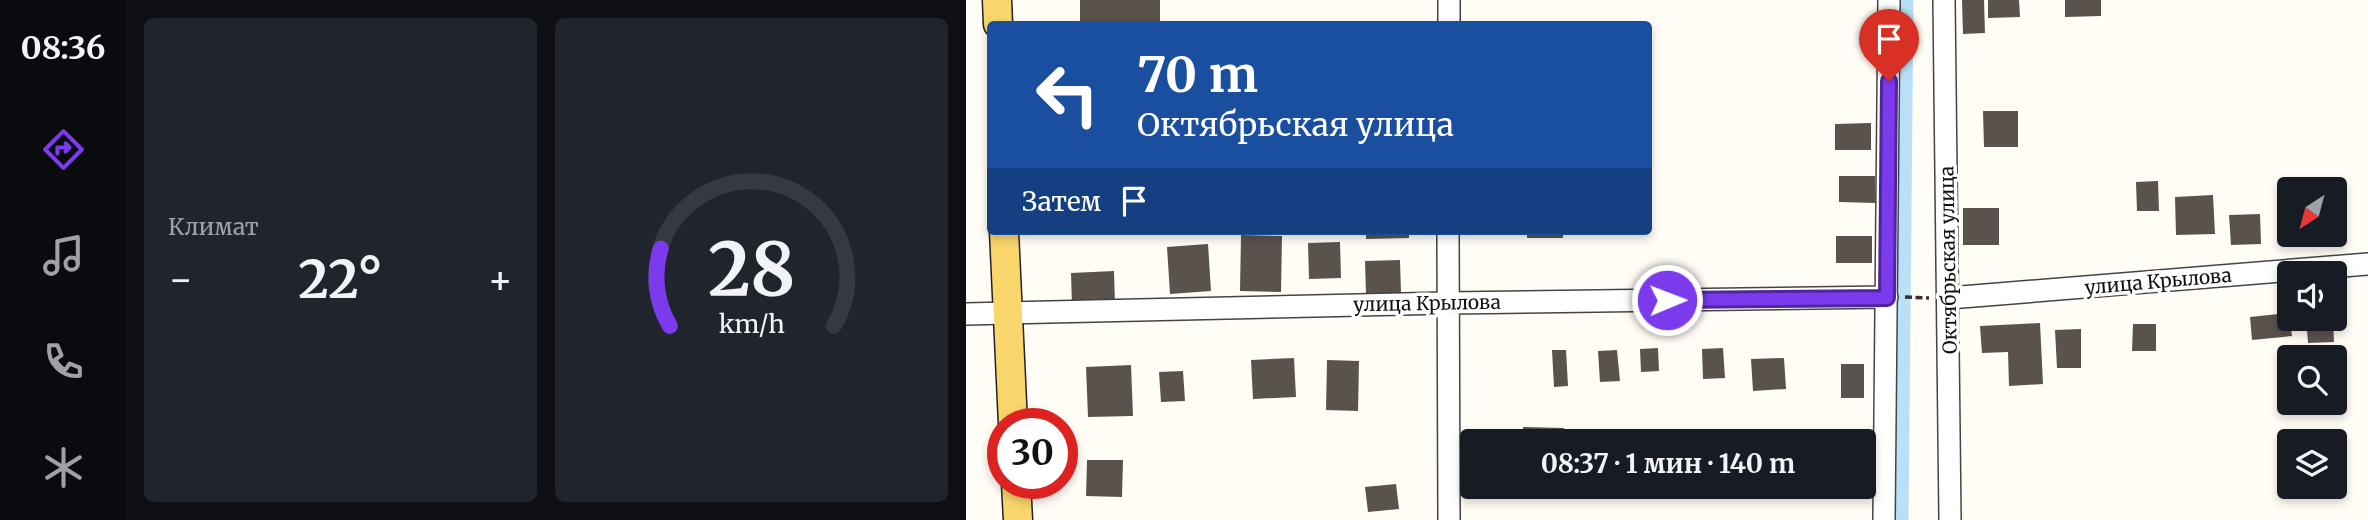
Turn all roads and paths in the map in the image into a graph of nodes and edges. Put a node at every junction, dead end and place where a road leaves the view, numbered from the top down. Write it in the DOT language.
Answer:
graph roads {
  1 [pos="997,0"];
  2 [pos="1449,0"];
  3 [pos="1889,0"];
  4 [pos="1944,0"];
  5 [pos="998,21"];
  6 [pos="1449,21"];
  7 [pos="1004,235"];
  8 [pos="1448,235"];
  9 [pos="2368,264"];
  10 [pos="1887,298"];
  11 [pos="1949,298"];
  12 [pos="1447,303"];
  13 [pos="1007,312"];
  14 [pos="966,314"];
  15 [pos="1012,408"];
  16 [pos="1017,499"];
  17 [pos="1018,520"];
  18 [pos="1449,520"];
  19 [pos="1884,520"];
  20 [pos="1950,520"];
  1 -- 5 [label="main road"];
  2 -- 6 [label="street"];
  3 -- 10 [label="street"];
  4 -- 11 [label="street, Октябрьская улица"];
  7 -- 13 [label="main road"];
  8 -- 12 [label="street"];
  9 -- 11 [label="street, улица Крылова"];
  10 -- 11 [label="path"];
  10 -- 12 [label="street, улица Крылова"];
  10 -- 19 [label="street"];
  11 -- 20 [label="street, Октябрьская улица"];
  12 -- 13 [label="street, улица Крылова"];
  12 -- 18 [label="street"];
  13 -- 14 [label="street, улица Крылова"];
  13 -- 15 [label="main road"];
  16 -- 17 [label="main road"];
}
